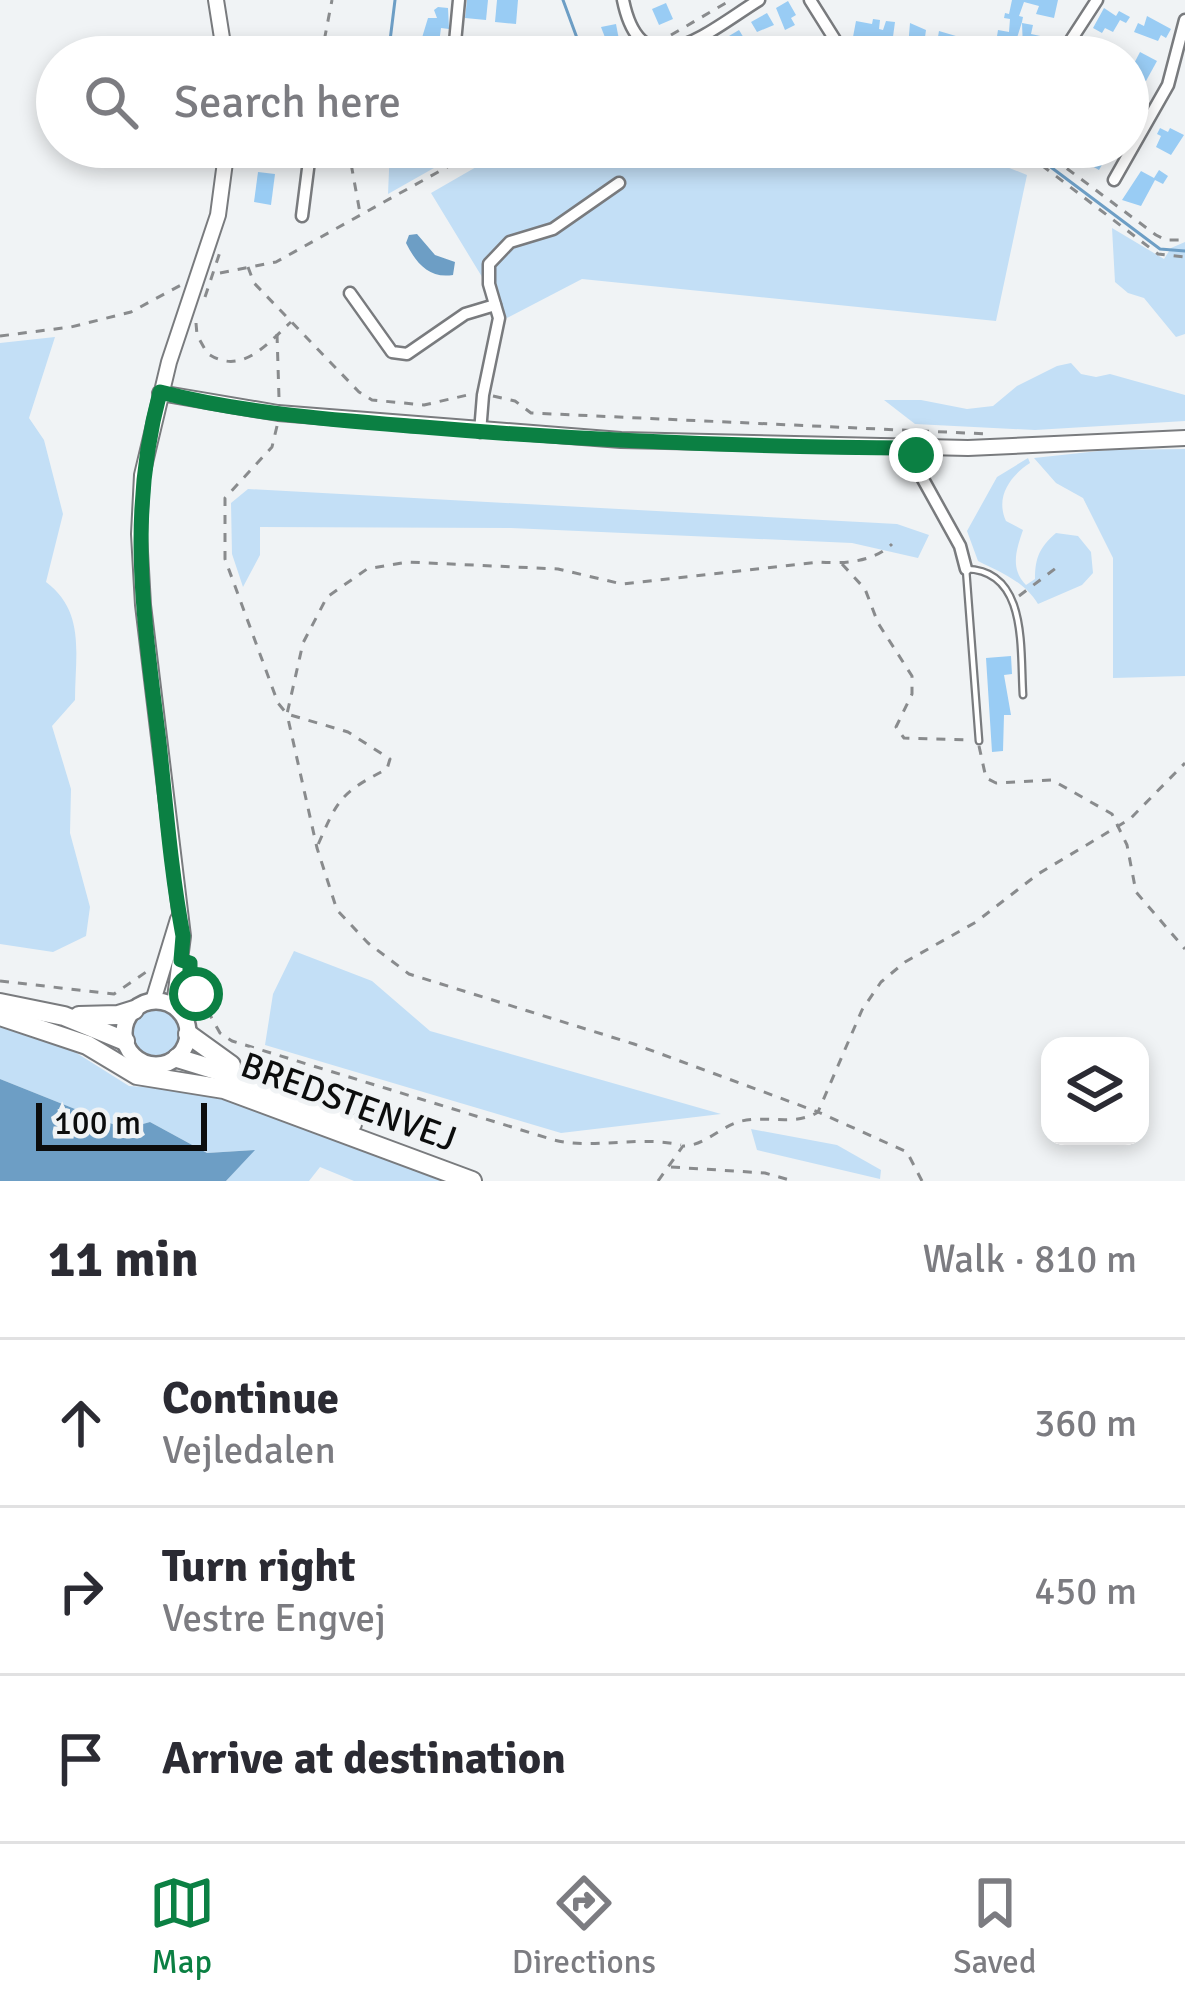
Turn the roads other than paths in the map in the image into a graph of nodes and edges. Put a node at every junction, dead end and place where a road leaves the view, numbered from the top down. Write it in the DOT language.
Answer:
graph roads {
  1 [pos="216,0"];
  2 [pos="459,0"];
  3 [pos="623,0"];
  4 [pos="759,0"];
  5 [pos="809,0"];
  6 [pos="1097,0"];
  7 [pos="1185,20"];
  8 [pos="222,36"];
  9 [pos="456,36"];
  10 [pos="636,36"];
  11 [pos="702,36"];
  12 [pos="832,36"];
  13 [pos="1074,36"];
  14 [pos="1149,118"];
  15 [pos="224,168"];
  16 [pos="308,168"];
  17 [pos="1121,168"];
  18 [pos="1114,180"];
  19 [pos="619,183"];
  20 [pos="302,216"];
  21 [pos="350,293"];
  22 [pos="495,305"];
  23 [pos="160,392"];
  24 [pos="480,432"];
  25 [pos="1185,438"];
  26 [pos="916,448"];
  27 [pos="966,569"];
  28 [pos="1023,694"];
  29 [pos="979,741"];
  30 [pos="175,959"];
  31 [pos="153,1001"];
  32 [pos="0,1003"];
  33 [pos="174,1006"];
  34 [pos="134,1010"];
  35 [pos="0,1016"];
  36 [pos="64,1016"];
  37 [pos="188,1034"];
  38 [pos="125,1041"];
  39 [pos="177,1058"];
  40 [pos="255,1082"];
  41 [pos="472,1181"];
  42 [pos="490,1181"];
  1 -- 8 [label="street"];
  2 -- 9 [label="street"];
  3 -- 10 [label="street"];
  4 -- 11 [label="street"];
  5 -- 12 [label="street"];
  6 -- 13 [label="street"];
  7 -- 14 [label="street"];
  15 -- 23 [label="street"];
  16 -- 20 [label="street"];
  17 -- 18 [label="street"];
  19 -- 22 [label="street"];
  21 -- 22 [label="street"];
  22 -- 24 [label="street"];
  23 -- 24 [label="street"];
  23 -- 30 [label="street"];
  24 -- 26 [label="street"];
  25 -- 26 [label="street"];
  26 -- 27 [label="street"];
  27 -- 28 [label="lane"];
  27 -- 29 [label="lane"];
  30 -- 31 [label="street"];
  30 -- 33 [label="street"];
  31 -- 33 [label="main road"];
  31 -- 34 [label="main road"];
  32 -- 36 [label="highway"];
  33 -- 37 [label="main road"];
  34 -- 36 [label="highway"];
  34 -- 38 [label="main road"];
  35 -- 41 [label="highway, BREDSTENVEJ"];
  36 -- 38 [label="highway"];
  37 -- 39 [label="main road"];
  37 -- 40 [label="highway, BREDSTENVEJ"];
  38 -- 39 [label="main road"];
  39 -- 40 [label="highway, BREDSTENVEJ"];
  40 -- 42 [label="highway, BREDSTENVEJ"];
}
